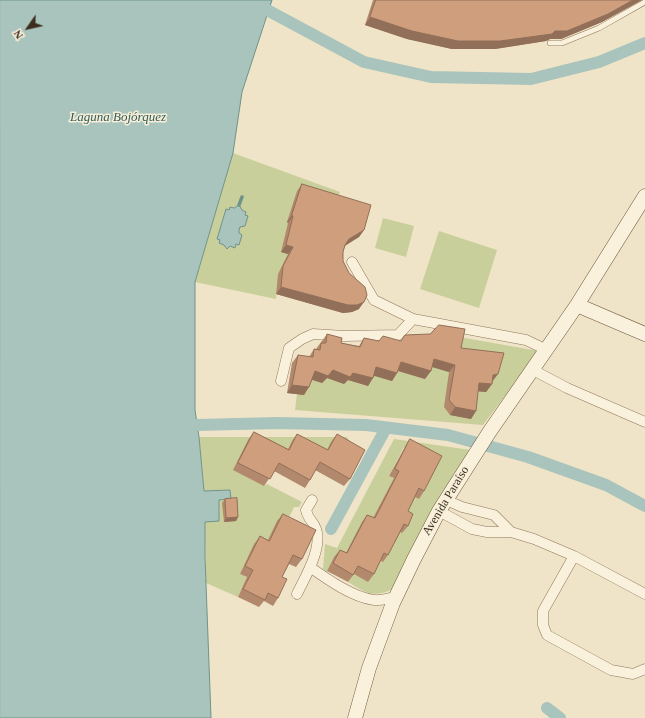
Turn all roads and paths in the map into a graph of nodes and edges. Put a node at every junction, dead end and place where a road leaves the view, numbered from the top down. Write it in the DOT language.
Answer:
graph roads {
  1 [pos="645,2"];
  2 [pos="550,43"];
  3 [pos="645,196"];
  4 [pos="352,262"];
  5 [pos="578,305"];
  6 [pos="413,318"];
  7 [pos="645,334"];
  8 [pos="547,350"];
  9 [pos="533,370"];
  10 [pos="281,382"];
  11 [pos="645,422"];
  12 [pos="312,500"];
  13 [pos="442,505"];
  14 [pos="511,532"];
  15 [pos="574,556"];
  16 [pos="310,567"];
  17 [pos="297,594"];
  18 [pos="645,594"];
  19 [pos="396,597"];
  20 [pos="645,669"];
  21 [pos="355,718"];
  1 -- 2 [label="lane"];
  3 -- 5 [label="street, Avenida Paraíso"];
  4 -- 6 [label="street"];
  5 -- 7 [label="street"];
  5 -- 8 [label="street, Avenida Paraíso"];
  6 -- 8 [label="street"];
  6 -- 10 [label="street"];
  8 -- 9 [label="street, Avenida Paraíso"];
  9 -- 11 [label="street"];
  9 -- 13 [label="street, Avenida Paraíso"];
  12 -- 16 [label="street"];
  13 -- 14 [label="street"];
  13 -- 14 [label="street"];
  13 -- 19 [label="street, Avenida Paraíso"];
  14 -- 15 [label="street"];
  15 -- 18 [label="street"];
  15 -- 20 [label="street"];
  16 -- 17 [label="street"];
  16 -- 19 [label="street"];
  19 -- 21 [label="street, Avenida Paraíso"];
}
